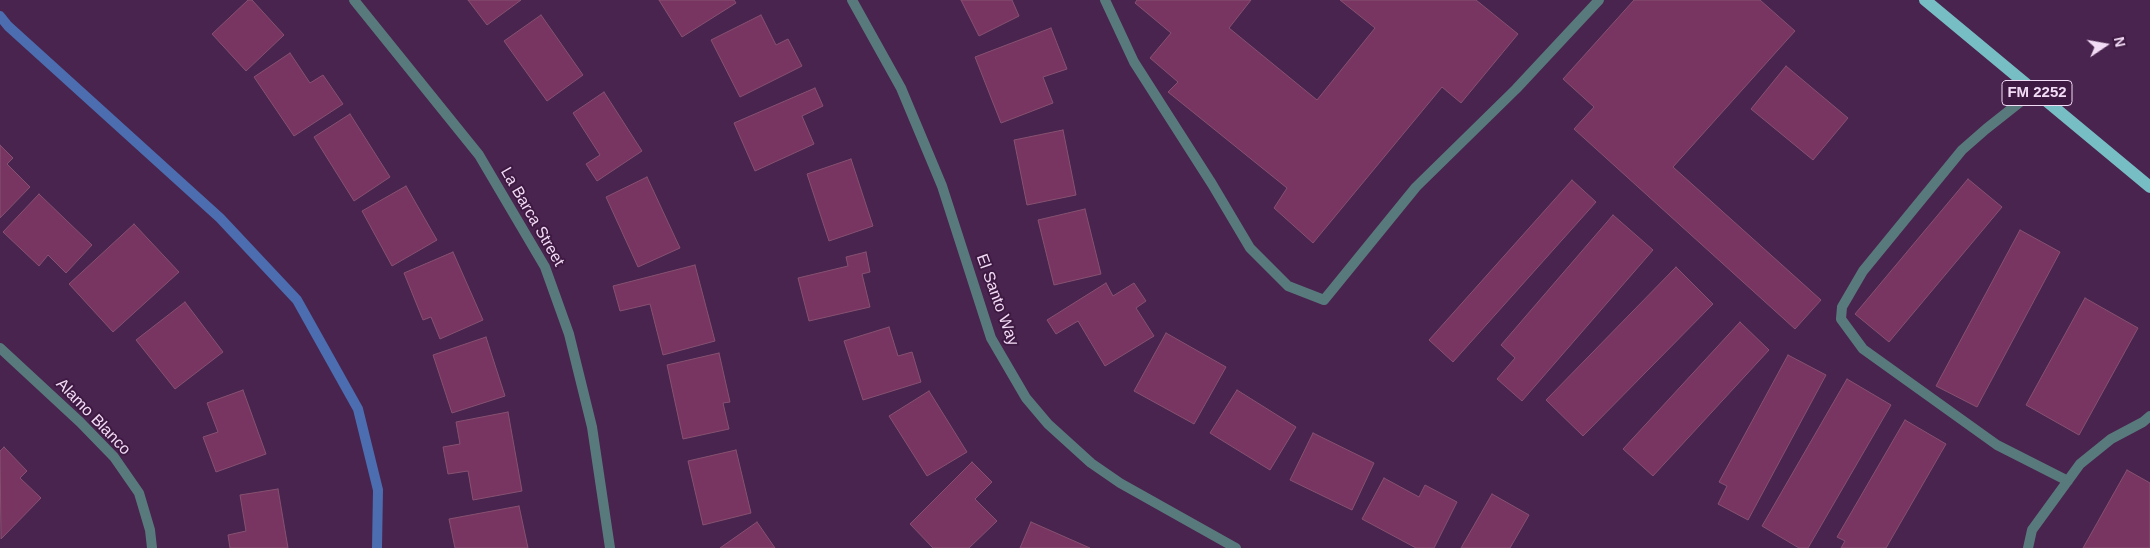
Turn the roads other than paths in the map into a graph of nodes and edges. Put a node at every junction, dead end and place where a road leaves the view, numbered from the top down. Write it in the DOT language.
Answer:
graph roads {
  1 [pos="354,0"];
  2 [pos="852,0"];
  3 [pos="1105,0"];
  4 [pos="1599,0"];
  5 [pos="1925,0"];
  6 [pos="2034,91"];
  7 [pos="2150,187"];
  8 [pos="0,348"];
  9 [pos="2150,416"];
  10 [pos="2068,481"];
  11 [pos="152,548"];
  12 [pos="610,548"];
  13 [pos="1236,548"];
  14 [pos="2028,548"];
  1 -- 12 [label="street, La Barca Street"];
  2 -- 13 [label="street, El Santo Way"];
  3 -- 4 [label="street"];
  5 -- 6 [label="main road, FM 2252"];
  6 -- 7 [label="main road, FM 2252"];
  6 -- 10 [label="street"];
  8 -- 11 [label="street, Alamo Blanco"];
  9 -- 10 [label="street"];
  10 -- 14 [label="street"];
}
